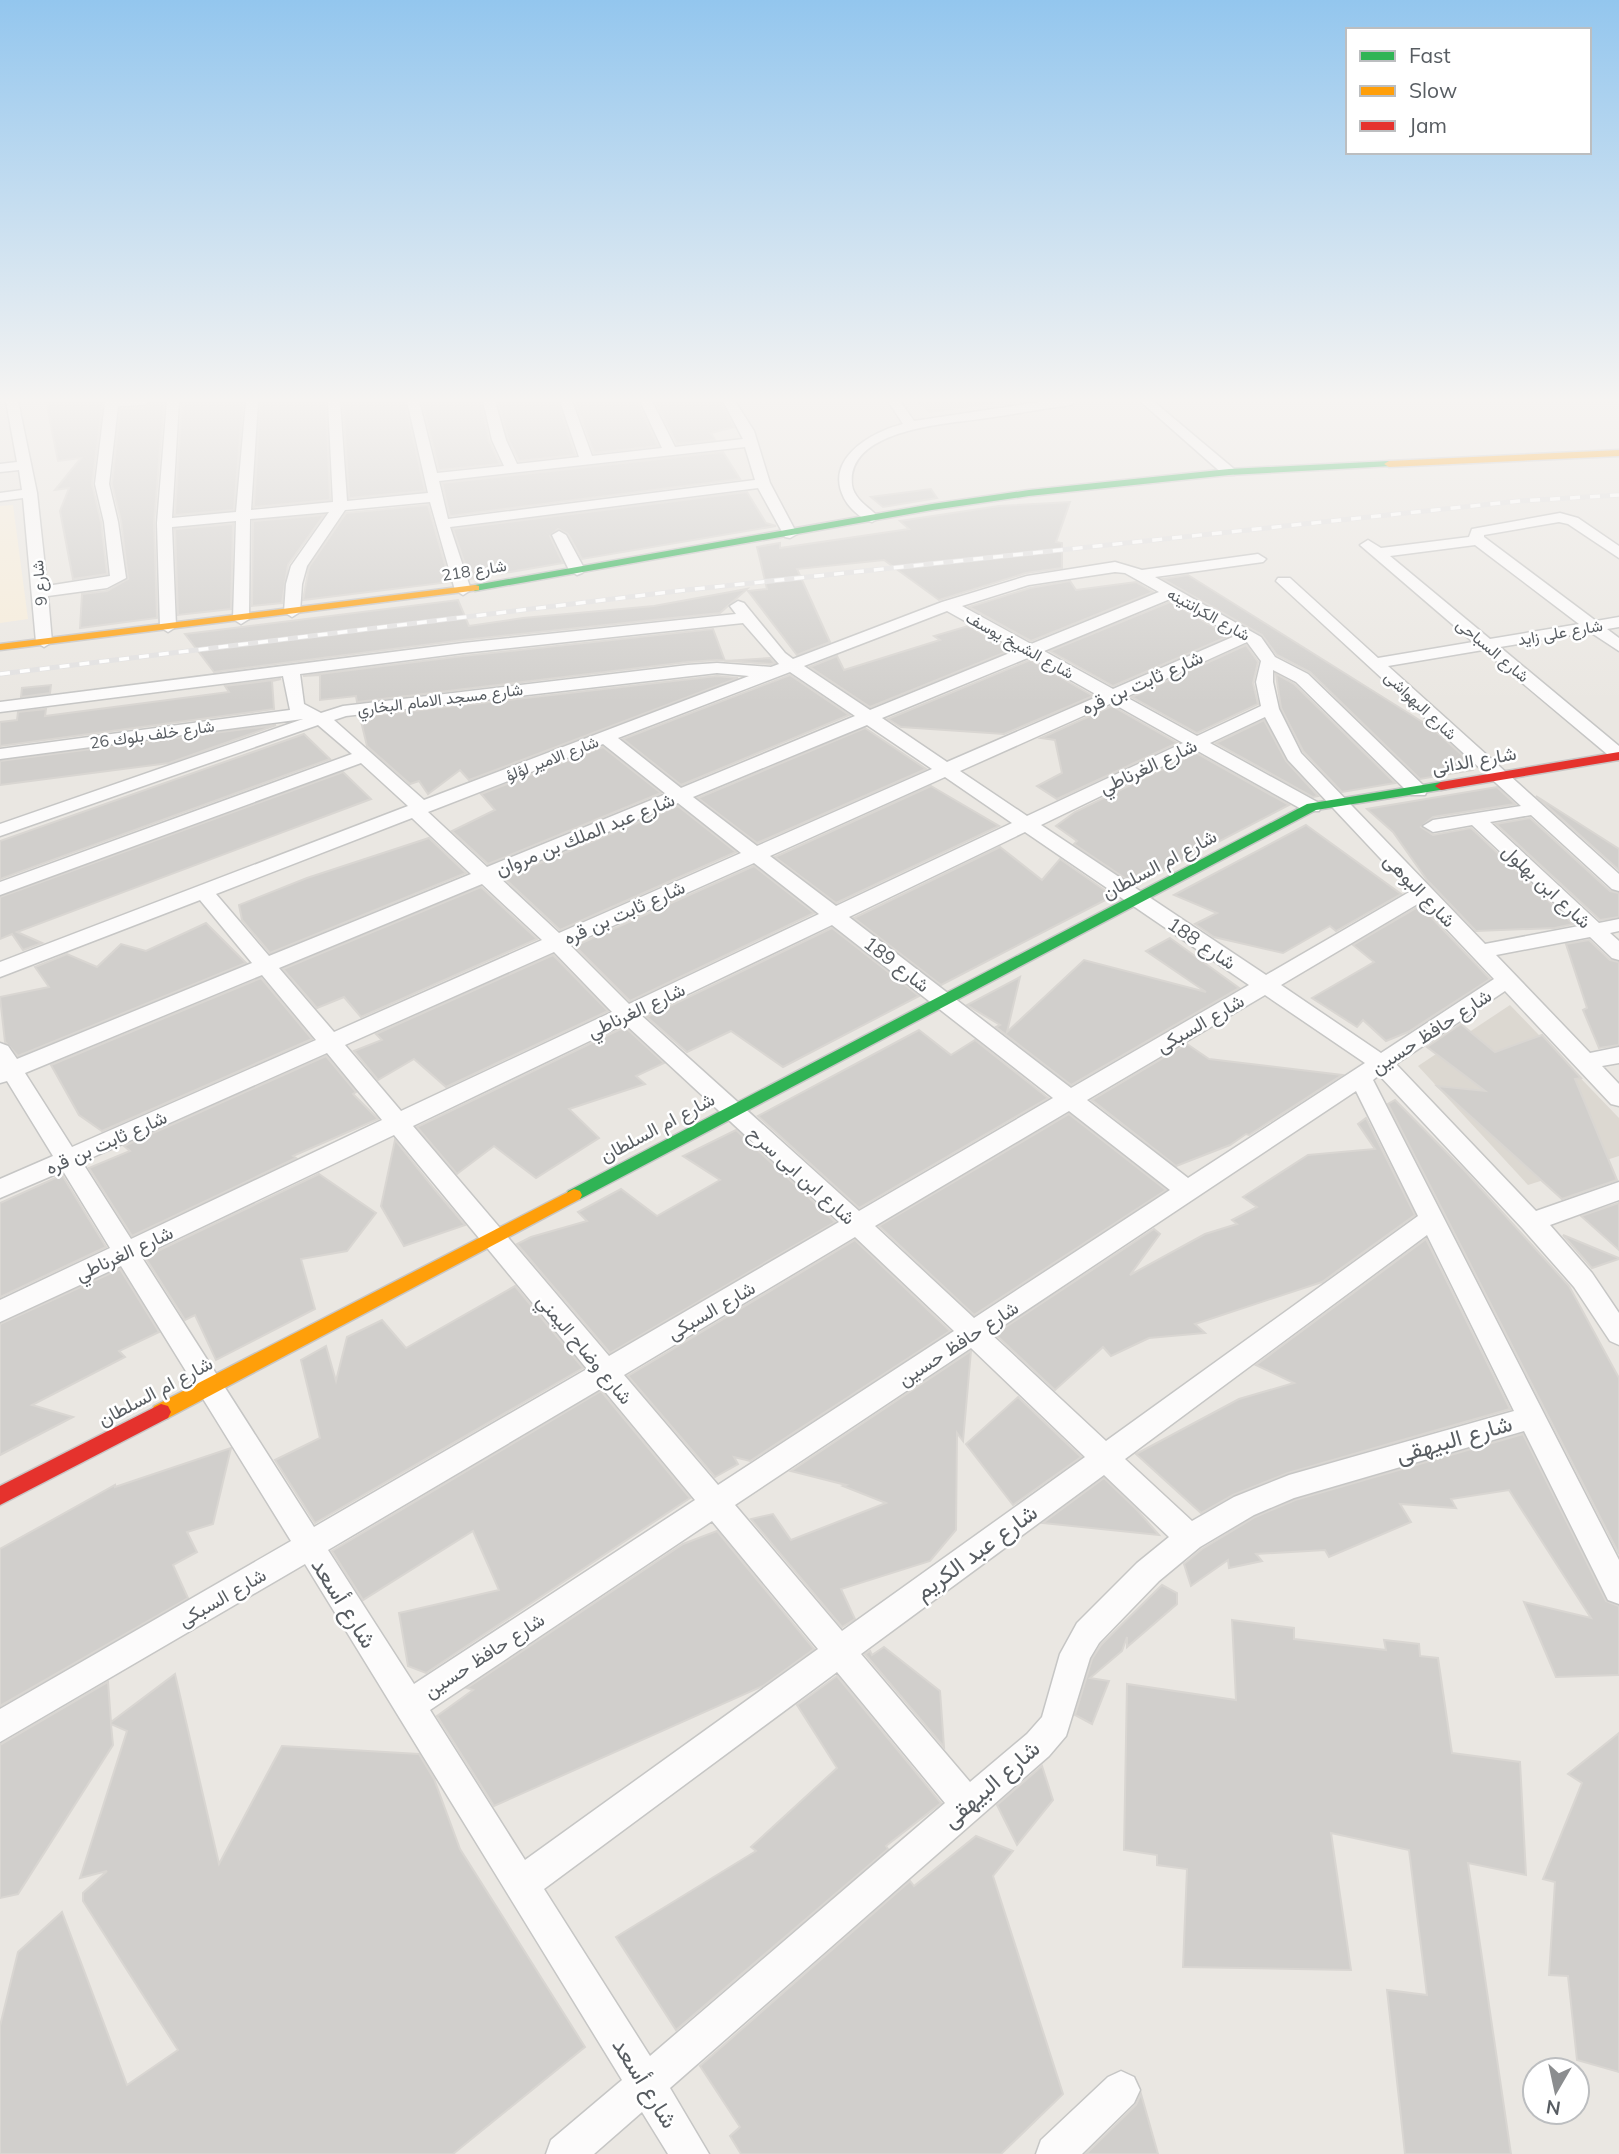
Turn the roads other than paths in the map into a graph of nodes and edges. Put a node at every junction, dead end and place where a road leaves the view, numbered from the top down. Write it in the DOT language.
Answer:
graph roads {
  1 [pos="31,502"];
  2 [pos="106,502"];
  3 [pos="166,502"];
  4 [pos="244,502"];
  5 [pos="340,502"];
  6 [pos="387,502"];
  7 [pos="436,502"];
  8 [pos="618,502"];
  9 [pos="773,502"];
  10 [pos="853,502"];
  11 [pos="975,502"];
  12 [pos="340,506"];
  13 [pos="243,515"];
  14 [pos="1552,517"];
  15 [pos="872,518"];
  16 [pos="164,523"];
  17 [pos="442,524"];
  18 [pos="790,534"];
  19 [pos="559,535"];
  20 [pos="1477,539"];
  21 [pos="1619,553"];
  22 [pos="1258,559"];
  23 [pos="1111,568"];
  24 [pos="577,570"];
  25 [pos="1139,575"];
  26 [pos="1284,581"];
  27 [pos="463,590"];
  28 [pos="40,592"];
  29 [pos="1171,593"];
  30 [pos="947,605"];
  31 [pos="292,612"];
  32 [pos="241,619"];
  33 [pos="1619,622"];
  34 [pos="1593,626"];
  35 [pos="168,627"];
  36 [pos="1248,636"];
  37 [pos="44,642"];
  38 [pos="1487,644"];
  39 [pos="1619,646"];
  40 [pos="0,647"];
  41 [pos="1030,651"];
  42 [pos="1269,661"];
  43 [pos="1376,663"];
  44 [pos="782,669"];
  45 [pos="291,671"];
  46 [pos="1112,696"];
  47 [pos="0,707"];
  48 [pos="1272,707"];
  49 [pos="312,715"];
  50 [pos="868,718"];
  51 [pos="606,738"];
  52 [pos="1197,743"];
  53 [pos="0,754"];
  54 [pos="1619,755"];
  55 [pos="363,756"];
  56 [pos="945,770"];
  57 [pos="1500,777"];
  58 [pos="1418,791"];
  59 [pos="680,795"];
  60 [pos="1337,803"];
  61 [pos="1312,807"];
  62 [pos="418,809"];
  63 [pos="1535,809"];
  64 [pos="1476,819"];
  65 [pos="1026,824"];
  66 [pos="1433,826"];
  67 [pos="0,830"];
  68 [pos="755,854"];
  69 [pos="485,875"];
  70 [pos="1619,885"];
  71 [pos="0,889"];
  72 [pos="204,892"];
  73 [pos="1422,893"];
  74 [pos="1137,899"];
  75 [pos="835,916"];
  76 [pos="1619,925"];
  77 [pos="1594,930"];
  78 [pos="556,942"];
  79 [pos="1479,952"];
  80 [pos="1619,953"];
  81 [pos="264,966"];
  82 [pos="0,970"];
  83 [pos="1507,980"];
  84 [pos="1265,985"];
  85 [pos="944,1001"];
  86 [pos="627,1014"];
  87 [pos="328,1043"];
  88 [pos="1619,1055"];
  89 [pos="1585,1062"];
  90 [pos="4,1065"];
  91 [pos="1371,1071"];
  92 [pos="1619,1098"];
  93 [pos="1070,1099"];
  94 [pos="732,1112"];
  95 [pos="396,1124"];
  96 [pos="68,1159"];
  97 [pos="0,1189"];
  98 [pos="1188,1191"];
  99 [pos="1619,1191"];
  100 [pos="1432,1219"];
  101 [pos="1532,1222"];
  102 [pos="857,1224"];
  103 [pos="492,1238"];
  104 [pos="125,1253"];
  105 [pos="1611,1304"];
  106 [pos="0,1312"];
  107 [pos="972,1334"];
  108 [pos="1619,1334"];
  109 [pos="605,1372"];
  110 [pos="209,1387"];
  111 [pos="1532,1418"];
  112 [pos="1105,1459"];
  113 [pos="0,1496"];
  114 [pos="715,1503"];
  115 [pos="1190,1538"];
  116 [pos="308,1546"];
  117 [pos="1619,1590"];
  118 [pos="839,1651"];
  119 [pos="408,1706"];
  120 [pos="0,1727"];
  121 [pos="968,1805"];
  122 [pos="520,1885"];
  123 [pos="646,2084"];
  124 [pos="1121,2090"];
  125 [pos="565,2154"];
  126 [pos="690,2154"];
  127 [pos="1055,2154"];
  1 -- 28 [label="street, شارع 9"];
  2 -- 28 [label="street"];
  3 -- 16 [label="street"];
  4 -- 13 [label="street"];
  5 -- 12 [label="street"];
  6 -- 12 [label="street"];
  7 -- 17 [label="street"];
  8 -- 17 [label="street"];
  9 -- 18 [label="street"];
  10 -- 15 [label="street"];
  11 -- 15 [label="street, شارع 218"];
  12 -- 13 [label="street"];
  12 -- 31 [label="street"];
  13 -- 16 [label="street"];
  13 -- 32 [label="street"];
  14 -- 20 [label="street"];
  14 -- 21 [label="street"];
  15 -- 18 [label="street, شارع 218"];
  16 -- 35 [label="street"];
  17 -- 27 [label="street"];
  18 -- 24 [label="street, شارع 218"];
  19 -- 24 [label="street"];
  20 -- 34 [label="street"];
  20 -- 38 [label="street, شارع السباحى"];
  22 -- 25 [label="street"];
  23 -- 25 [label="street, شارع الكرانتينه"];
  23 -- 30 [label="street, شارع الامير لؤلؤ"];
  24 -- 27 [label="street, شارع 218"];
  25 -- 29 [label="street, شارع الكرانتينه"];
  26 -- 43 [label="street, شارع البهواشى"];
  27 -- 31 [label="street, شارع 218"];
  28 -- 37 [label="street, شارع 9"];
  29 -- 36 [label="street, شارع الكرانتينه"];
  29 -- 41 [label="street, شارع عبد الملك بن مروان"];
  30 -- 41 [label="street, شارع الشيخ يوسف"];
  30 -- 44 [label="street, شارع الامير لؤلؤ"];
  31 -- 32 [label="street, شارع 218"];
  32 -- 35 [label="street, شارع 218"];
  33 -- 34 [label="street, شارع على زايد"];
  34 -- 38 [label="street, شارع على زايد"];
  34 -- 39 [label="street"];
  35 -- 37 [label="street, شارع 218"];
  36 -- 42 [label="street, شارع الكرانتينه"];
  36 -- 46 [label="street, شارع ثابت بن قره"];
  37 -- 40 [label="street, شارع 218"];
  38 -- 43 [label="street, شارع على زايد"];
  38 -- 54 [label="street, شارع السباحى"];
  41 -- 46 [label="street, شارع الشيخ يوسف"];
  41 -- 50 [label="street, شارع عبد الملك بن مروان"];
  42 -- 48 [label="street, شارع البوهى"];
  42 -- 58 [label="street, شارع الكرانتينه"];
  43 -- 57 [label="street, شارع البهواشى"];
  44 -- 45 [label="street, شارع 188"];
  44 -- 49 [label="street, شارع مسجد الامام البخاري"];
  44 -- 50 [label="street, شارع 188"];
  44 -- 51 [label="street, شارع الامير لؤلؤ"];
  45 -- 47 [label="street"];
  45 -- 49 [label="street"];
  46 -- 52 [label="street, شارع الشيخ يوسف"];
  46 -- 56 [label="street, شارع ثابت بن قره"];
  48 -- 52 [label="street, شارع الغرناطي"];
  48 -- 60 [label="street, شارع البوهى"];
  49 -- 53 [label="street, شارع خلف بلوك 26"];
  49 -- 55 [label="street, شارع ابن ابى سرح"];
  49 -- 67 [label="street, شارع مسجد الامام البخاري"];
  50 -- 56 [label="street, شارع 188"];
  50 -- 59 [label="street, شارع عبد الملك بن مروان"];
  51 -- 59 [label="street, شارع 189"];
  51 -- 62 [label="street, شارع الامير لؤلؤ"];
  52 -- 61 [label="street, شارع الشيخ يوسف"];
  52 -- 65 [label="street, شارع الغرناطي"];
  54 -- 57 [label="street, شارع الدانى"];
  55 -- 62 [label="street, شارع ابن ابى سرح"];
  55 -- 71 [label="street"];
  56 -- 65 [label="street, شارع 188"];
  56 -- 68 [label="street, شارع ثابت بن قره"];
  57 -- 58 [label="street, شارع الدانى"];
  57 -- 63 [label="street, شارع البهواشى"];
  58 -- 60 [label="street, شارع الدانى"];
  59 -- 68 [label="street, شارع 189"];
  59 -- 69 [label="street, شارع عبد الملك بن مروان"];
  60 -- 61 [label="street, شارع ام السلطان"];
  60 -- 73 [label="street, شارع البوهى"];
  61 -- 74 [label="street, شارع ام السلطان"];
  62 -- 69 [label="street, شارع ابن ابى سرح"];
  62 -- 72 [label="street, شارع الامير لؤلؤ"];
  63 -- 64 [label="street"];
  63 -- 70 [label="street, شارع البهواشى"];
  64 -- 66 [label="street"];
  64 -- 77 [label="street, شارع ابن بهلول"];
  65 -- 74 [label="street, شارع 188"];
  65 -- 75 [label="street, شارع الغرناطي"];
  68 -- 75 [label="street, شارع 189"];
  68 -- 78 [label="street, شارع ثابت بن قره"];
  69 -- 78 [label="street, شارع ابن ابى سرح"];
  69 -- 81 [label="street, شارع عبد الملك بن مروان"];
  72 -- 81 [label="street, شارع وضاح اليمني"];
  72 -- 82 [label="street, شارع الامير لؤلؤ"];
  73 -- 79 [label="street, شارع البوهى"];
  73 -- 84 [label="street, شارع السبكى"];
  74 -- 84 [label="street, شارع 188"];
  74 -- 85 [label="street, شارع ام السلطان"];
  75 -- 85 [label="street, شارع 189"];
  75 -- 86 [label="street, شارع الغرناطي"];
  76 -- 77 [label="street"];
  77 -- 79 [label="street"];
  77 -- 80 [label="street, شارع ابن بهلول"];
  78 -- 86 [label="street, شارع ابن ابى سرح"];
  78 -- 87 [label="street, شارع ثابت بن قره"];
  79 -- 83 [label="street, شارع البوهى"];
  81 -- 87 [label="street, شارع وضاح اليمني"];
  81 -- 90 [label="street, شارع عبد الملك بن مروان"];
  83 -- 89 [label="street, شارع البوهى"];
  83 -- 91 [label="street, شارع حافظ حسين"];
  84 -- 91 [label="street, شارع 188"];
  84 -- 93 [label="street, شارع السبكى"];
  85 -- 93 [label="street, شارع 189"];
  85 -- 94 [label="street, شارع ام السلطان"];
  86 -- 94 [label="street, شارع ابن ابى سرح"];
  86 -- 95 [label="street, شارع الغرناطي"];
  87 -- 95 [label="street, شارع وضاح اليمني"];
  87 -- 96 [label="street, شارع ثابت بن قره"];
  88 -- 89 [label="street"];
  89 -- 92 [label="street, شارع البوهى"];
  90 -- 96 [label="street, شارع أسعد"];
  91 -- 98 [label="street, شارع حافظ حسين"];
  91 -- 100 [label="street"];
  91 -- 101 [label="street, شارع 188"];
  93 -- 98 [label="street, شارع 189"];
  93 -- 102 [label="street, شارع السبكى"];
  94 -- 102 [label="street, شارع ابن ابى سرح"];
  94 -- 103 [label="street, شارع ام السلطان"];
  95 -- 103 [label="street, شارع وضاح اليمني"];
  95 -- 104 [label="street, شارع الغرناطي"];
  96 -- 97 [label="street, شارع ثابت بن قره"];
  96 -- 104 [label="street, شارع أسعد"];
  98 -- 107 [label="street, شارع حافظ حسين"];
  99 -- 101 [label="street"];
  100 -- 111 [label="street"];
  100 -- 112 [label="street, شارع عبد الكريم"];
  101 -- 105 [label="street, شارع 188"];
  102 -- 107 [label="street, شارع ابن ابى سرح"];
  102 -- 109 [label="street, شارع السبكى"];
  103 -- 109 [label="street, شارع وضاح اليمني"];
  103 -- 110 [label="street, شارع ام السلطان"];
  104 -- 106 [label="street, شارع الغرناطي"];
  104 -- 110 [label="street, شارع أسعد"];
  105 -- 108 [label="street, شارع 188"];
  107 -- 112 [label="street, شارع ابن ابى سرح"];
  107 -- 114 [label="street, شارع حافظ حسين"];
  109 -- 114 [label="street, شارع وضاح اليمني"];
  109 -- 116 [label="street, شارع السبكى"];
  110 -- 113 [label="street, شارع ام السلطان"];
  110 -- 116 [label="street, شارع أسعد"];
  111 -- 115 [label="street, شارع البيهقى"];
  111 -- 117 [label="street"];
  112 -- 115 [label="street, شارع ابن ابى سرح"];
  112 -- 118 [label="street, شارع عبد الكريم"];
  114 -- 118 [label="street, شارع وضاح اليمني"];
  114 -- 119 [label="street, شارع حافظ حسين"];
  115 -- 121 [label="street, شارع البيهقى"];
  116 -- 119 [label="street, شارع أسعد"];
  116 -- 120 [label="street, شارع السبكى"];
  118 -- 121 [label="street, شارع وضاح اليمني"];
  118 -- 122 [label="street, شارع عبد الكريم"];
  119 -- 122 [label="street, شارع أسعد"];
  121 -- 123 [label="street, شارع البيهقى"];
  122 -- 123 [label="street, شارع أسعد"];
  123 -- 125 [label="street, شارع البيهقى"];
  123 -- 126 [label="street, شارع أسعد"];
  124 -- 127 [label="street"];
}
